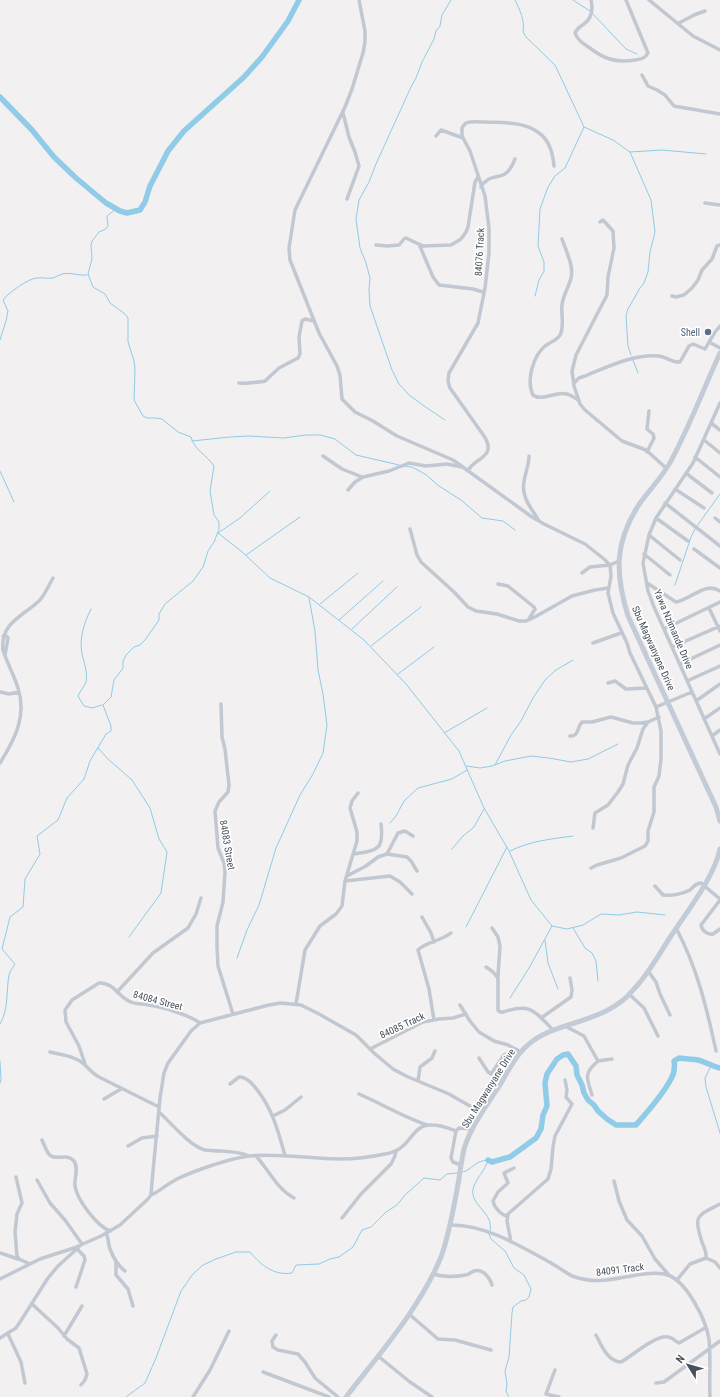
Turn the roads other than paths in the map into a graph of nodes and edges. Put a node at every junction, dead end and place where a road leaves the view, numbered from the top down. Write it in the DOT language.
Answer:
graph roads {
  1 [pos="359,0"];
  2 [pos="591,0"];
  3 [pos="626,0"];
  4 [pos="649,0"];
  5 [pos="704,12"];
  6 [pos="679,24"];
  7 [pos="720,50"];
  8 [pos="642,75"];
  9 [pos="343,112"];
  10 [pos="720,114"];
  11 [pos="436,136"];
  12 [pos="463,138"];
  13 [pos="515,159"];
  14 [pos="554,166"];
  15 [pos="478,177"];
  16 [pos="481,187"];
  17 [pos="347,199"];
  18 [pos="705,203"];
  19 [pos="720,205"];
  20 [pos="600,222"];
  21 [pos="562,239"];
  22 [pos="419,244"];
  23 [pos="376,245"];
  24 [pos="720,245"];
  25 [pos="484,292"];
  26 [pos="672,296"];
  27 [pos="314,321"];
  28 [pos="720,326"];
  29 [pos="709,342"];
  30 [pos="720,348"];
  31 [pos="720,354"];
  32 [pos="239,383"];
  33 [pos="574,383"];
  34 [pos="579,401"];
  35 [pos="719,406"];
  36 [pos="649,411"];
  37 [pos="711,423"];
  38 [pos="720,430"];
  39 [pos="704,440"];
  40 [pos="648,452"];
  41 [pos="720,453"];
  42 [pos="323,456"];
  43 [pos="529,456"];
  44 [pos="695,457"];
  45 [pos="463,467"];
  46 [pos="666,468"];
  47 [pos="468,471"];
  48 [pos="687,474"];
  49 [pos="720,477"];
  50 [pos="362,478"];
  51 [pos="676,489"];
  52 [pos="348,490"];
  53 [pos="712,493"];
  54 [pos="665,503"];
  55 [pos="704,508"];
  56 [pos="656,518"];
  57 [pos="715,518"];
  58 [pos="540,522"];
  59 [pos="720,522"];
  60 [pos="410,529"];
  61 [pos="649,535"];
  62 [pos="688,542"];
  63 [pos="720,546"];
  64 [pos="694,549"];
  65 [pos="644,554"];
  66 [pos="680,560"];
  67 [pos="619,561"];
  68 [pos="610,565"];
  69 [pos="720,568"];
  70 [pos="582,573"];
  71 [pos="670,575"];
  72 [pos="53,578"];
  73 [pos="646,583"];
  74 [pos="498,584"];
  75 [pos="608,588"];
  76 [pos="720,591"];
  77 [pos="720,602"];
  78 [pos="709,608"];
  79 [pos="529,620"];
  80 [pos="719,626"];
  81 [pos="664,629"];
  82 [pos="720,631"];
  83 [pos="621,633"];
  84 [pos="592,643"];
  85 [pos="720,645"];
  86 [pos="672,647"];
  87 [pos="680,664"];
  88 [pos="720,667"];
  89 [pos="688,681"];
  90 [pos="608,683"];
  91 [pos="720,684"];
  92 [pos="647,688"];
  93 [pos="0,692"];
  94 [pos="19,692"];
  95 [pos="692,692"];
  96 [pos="696,701"];
  97 [pos="668,702"];
  98 [pos="221,704"];
  99 [pos="656,707"];
  100 [pos="720,708"];
  101 [pos="659,717"];
  102 [pos="704,719"];
  103 [pos="648,722"];
  104 [pos="720,730"];
  105 [pos="570,736"];
  106 [pos="712,736"];
  107 [pos="720,753"];
  108 [pos="0,763"];
  109 [pos="358,793"];
  110 [pos="720,821"];
  111 [pos="381,824"];
  112 [pos="593,828"];
  113 [pos="413,836"];
  114 [pos="720,849"];
  115 [pos="354,854"];
  116 [pos="388,854"];
  117 [pos="591,868"];
  118 [pos="417,871"];
  119 [pos="347,876"];
  120 [pos="345,881"];
  121 [pos="704,885"];
  122 [pos="655,886"];
  123 [pos="412,894"];
  124 [pos="201,898"];
  125 [pos="720,900"];
  126 [pos="422,917"];
  127 [pos="492,928"];
  128 [pos="676,928"];
  129 [pos="720,929"];
  130 [pos="451,933"];
  131 [pos="434,942"];
  132 [pos="486,967"];
  133 [pos="648,971"];
  134 [pos="498,978"];
  135 [pos="570,978"];
  136 [pos="117,992"];
  137 [pos="629,994"];
  138 [pos="296,1004"];
  139 [pos="460,1004"];
  140 [pos="233,1014"];
  141 [pos="466,1014"];
  142 [pos="670,1014"];
  143 [pos="541,1018"];
  144 [pos="434,1020"];
  145 [pos="200,1023"];
  146 [pos="564,1026"];
  147 [pos="553,1030"];
  148 [pos="658,1036"];
  149 [pos="370,1049"];
  150 [pos="435,1051"];
  151 [pos="519,1051"];
  152 [pos="50,1052"];
  153 [pos="716,1052"];
  154 [pos="479,1058"];
  155 [pos="612,1059"];
  156 [pos="598,1061"];
  157 [pos="85,1064"];
  158 [pos="565,1080"];
  159 [pos="418,1081"];
  160 [pos="230,1084"];
  161 [pos="121,1089"];
  162 [pos="359,1094"];
  163 [pos="592,1095"];
  164 [pos="301,1097"];
  165 [pos="104,1099"];
  166 [pos="159,1107"];
  167 [pos="159,1112"];
  168 [pos="482,1113"];
  169 [pos="274,1116"];
  170 [pos="428,1125"];
  171 [pos="473,1128"];
  172 [pos="456,1131"];
  173 [pos="157,1136"];
  174 [pos="42,1140"];
  175 [pos="128,1146"];
  176 [pos="396,1151"];
  177 [pos="249,1156"];
  178 [pos="256,1156"];
  179 [pos="285,1156"];
  180 [pos="461,1166"];
  181 [pos="514,1168"];
  182 [pos="16,1177"];
  183 [pos="37,1180"];
  184 [pos="614,1181"];
  185 [pos="151,1194"];
  186 [pos="294,1198"];
  187 [pos="720,1204"];
  188 [pos="507,1216"];
  189 [pos="342,1218"];
  190 [pos="450,1225"];
  191 [pos="108,1232"];
  192 [pos="511,1242"];
  193 [pos="82,1245"];
  194 [pos="77,1249"];
  195 [pos="0,1253"];
  196 [pos="706,1258"];
  197 [pos="19,1259"];
  198 [pos="116,1262"];
  199 [pos="30,1264"];
  200 [pos="720,1268"];
  201 [pos="125,1271"];
  202 [pos="433,1274"];
  203 [pos="668,1275"];
  204 [pos="0,1279"];
  205 [pos="677,1280"];
  206 [pos="492,1285"];
  207 [pos="76,1287"];
  208 [pos="32,1304"];
  209 [pos="82,1306"];
  210 [pos="133,1306"];
  211 [pos="409,1314"];
  212 [pos="705,1328"];
  213 [pos="229,1331"];
  214 [pos="8,1334"];
  215 [pos="276,1335"];
  216 [pos="596,1335"];
  217 [pos="64,1336"];
  218 [pos="0,1338"];
  219 [pos="719,1342"];
  220 [pos="709,1349"];
  221 [pos="491,1350"];
  222 [pos="378,1356"];
  223 [pos="555,1370"];
  224 [pos="263,1372"];
  225 [pos="656,1383"];
  226 [pos="25,1384"];
  227 [pos="81,1384"];
  228 [pos="193,1397"];
  229 [pos="329,1397"];
  230 [pos="338,1397"];
  231 [pos="346,1397"];
  232 [pos="432,1397"];
  233 [pos="559,1397"];
  234 [pos="710,1397"];
  1 -- 9 [label="street"];
  2 -- 3 [label="street"];
  4 -- 6 [label="street"];
  5 -- 6 [label="street"];
  6 -- 7 [label="street"];
  8 -- 10 [label="street"];
  9 -- 17 [label="street"];
  9 -- 27 [label="street"];
  11 -- 12 [label="street"];
  12 -- 14 [label="street"];
  12 -- 15 [label="street, 84076 Track"];
  13 -- 16 [label="street"];
  15 -- 16 [label="street, 84076 Track"];
  15 -- 22 [label="street"];
  16 -- 25 [label="street, 84076 Track"];
  18 -- 19 [label="street"];
  20 -- 33 [label="street"];
  21 -- 34 [label="street"];
  22 -- 23 [label="street"];
  22 -- 25 [label="street"];
  24 -- 26 [label="street"];
  25 -- 47 [label="street, 84076 Track"];
  27 -- 32 [label="street"];
  27 -- 45 [label="street"];
  28 -- 29 [label="street"];
  29 -- 30 [label="street"];
  29 -- 33 [label="street"];
  31 -- 46 [label="main road, Sbu Magwanyane Drive"];
  33 -- 34 [label="street"];
  34 -- 40 [label="street"];
  35 -- 37 [label="street, Yawa Nzimande Drive"];
  36 -- 40 [label="street"];
  37 -- 38 [label="street"];
  37 -- 39 [label="street, Yawa Nzimande Drive"];
  39 -- 41 [label="street"];
  39 -- 44 [label="street, Yawa Nzimande Drive"];
  40 -- 46 [label="street"];
  42 -- 50 [label="street"];
  43 -- 58 [label="street"];
  44 -- 48 [label="street, Yawa Nzimande Drive"];
  44 -- 49 [label="street"];
  45 -- 47 [label="street"];
  45 -- 50 [label="street"];
  46 -- 67 [label="main road, Sbu Magwanyane Drive"];
  47 -- 58 [label="street"];
  48 -- 51 [label="street, Yawa Nzimande Drive"];
  48 -- 53 [label="street"];
  50 -- 52 [label="street"];
  51 -- 54 [label="street, Yawa Nzimande Drive"];
  51 -- 55 [label="street"];
  54 -- 56 [label="street, Yawa Nzimande Drive"];
  54 -- 63 [label="street"];
  56 -- 61 [label="street, Yawa Nzimande Drive"];
  56 -- 62 [label="street"];
  57 -- 59 [label="street"];
  58 -- 68 [label="street"];
  60 -- 79 [label="street"];
  61 -- 65 [label="street, Yawa Nzimande Drive"];
  61 -- 66 [label="street"];
  64 -- 69 [label="street"];
  65 -- 71 [label="street"];
  65 -- 73 [label="street, Yawa Nzimande Drive"];
  67 -- 68 [label="street"];
  67 -- 97 [label="main road, Sbu Magwanyane Drive"];
  68 -- 70 [label="street"];
  68 -- 75 [label="street"];
  72 -- 94 [label="street"];
  73 -- 76 [label="street"];
  73 -- 81 [label="street, Yawa Nzimande Drive"];
  74 -- 79 [label="street"];
  75 -- 79 [label="street"];
  75 -- 83 [label="street"];
  77 -- 78 [label="street"];
  78 -- 80 [label="street"];
  78 -- 81 [label="street"];
  80 -- 82 [label="street"];
  80 -- 86 [label="street"];
  81 -- 86 [label="street, Yawa Nzimande Drive"];
  83 -- 84 [label="street"];
  83 -- 92 [label="street"];
  85 -- 87 [label="street"];
  86 -- 87 [label="street, Yawa Nzimande Drive"];
  87 -- 89 [label="street, Yawa Nzimande Drive"];
  88 -- 89 [label="street"];
  89 -- 95 [label="street, Yawa Nzimande Drive"];
  90 -- 92 [label="street"];
  91 -- 96 [label="street"];
  92 -- 99 [label="street"];
  93 -- 94 [label="street"];
  94 -- 108 [label="street"];
  95 -- 96 [label="street, Yawa Nzimande Drive"];
  95 -- 97 [label="street"];
  96 -- 102 [label="street, Yawa Nzimande Drive"];
  97 -- 99 [label="street"];
  97 -- 110 [label="main road, Sbu Magwanyane Drive"];
  98 -- 140 [label="street, 84083 Street"];
  99 -- 101 [label="street"];
  100 -- 102 [label="street"];
  101 -- 103 [label="street"];
  101 -- 117 [label="street"];
  102 -- 106 [label="street, Yawa Nzimande Drive"];
  103 -- 105 [label="street"];
  103 -- 112 [label="street"];
  104 -- 106 [label="street"];
  106 -- 107 [label="street, Yawa Nzimande Drive"];
  109 -- 115 [label="street"];
  111 -- 115 [label="street"];
  113 -- 116 [label="street"];
  114 -- 121 [label="main road, Sbu Magwanyane Drive"];
  115 -- 119 [label="street"];
  116 -- 118 [label="street"];
  116 -- 119 [label="street"];
  119 -- 120 [label="street"];
  120 -- 123 [label="street"];
  120 -- 138 [label="street"];
  121 -- 122 [label="street"];
  121 -- 125 [label="street"];
  121 -- 128 [label="main road, Sbu Magwanyane Drive"];
  124 -- 136 [label="street"];
  125 -- 129 [label="street"];
  126 -- 131 [label="street"];
  127 -- 134 [label="street"];
  128 -- 133 [label="main road, Sbu Magwanyane Drive"];
  128 -- 153 [label="street"];
  130 -- 131 [label="street"];
  131 -- 144 [label="street"];
  132 -- 134 [label="street"];
  133 -- 137 [label="main road, Sbu Magwanyane Drive"];
  133 -- 142 [label="street"];
  134 -- 143 [label="street"];
  135 -- 143 [label="street"];
  136 -- 145 [label="street, 84084 Street"];
  136 -- 157 [label="street, 84084 Street"];
  137 -- 146 [label="main road, Sbu Magwanyane Drive"];
  137 -- 148 [label="street"];
  138 -- 140 [label="street"];
  138 -- 149 [label="street"];
  139 -- 141 [label="street"];
  140 -- 145 [label="street"];
  141 -- 144 [label="street, 84085 Track"];
  141 -- 151 [label="street"];
  143 -- 147 [label="street"];
  144 -- 149 [label="street, 84085 Track"];
  145 -- 166 [label="street"];
  146 -- 147 [label="main road, Sbu Magwanyane Drive"];
  146 -- 156 [label="street"];
  147 -- 151 [label="main road, Sbu Magwanyane Drive"];
  149 -- 159 [label="street"];
  150 -- 159 [label="street"];
  151 -- 154 [label="street"];
  151 -- 168 [label="main road, Sbu Magwanyane Drive"];
  152 -- 157 [label="street"];
  155 -- 156 [label="street"];
  156 -- 163 [label="street"];
  157 -- 161 [label="street"];
  158 -- 188 [label="street"];
  159 -- 168 [label="street"];
  160 -- 169 [label="street"];
  161 -- 165 [label="street"];
  161 -- 166 [label="street"];
  162 -- 170 [label="street"];
  164 -- 169 [label="street"];
  166 -- 167 [label="street"];
  167 -- 173 [label="street"];
  167 -- 177 [label="street"];
  168 -- 171 [label="main road, Sbu Magwanyane Drive"];
  169 -- 179 [label="street"];
  170 -- 172 [label="street"];
  170 -- 176 [label="street"];
  171 -- 172 [label="street"];
  171 -- 180 [label="main road, Sbu Magwanyane Drive"];
  172 -- 180 [label="street"];
  173 -- 175 [label="street"];
  173 -- 185 [label="street"];
  174 -- 191 [label="street"];
  176 -- 179 [label="street"];
  176 -- 189 [label="street"];
  177 -- 178 [label="street"];
  177 -- 185 [label="street"];
  178 -- 179 [label="street"];
  178 -- 186 [label="street"];
  180 -- 190 [label="main road, Sbu Magwanyane Drive"];
  181 -- 188 [label="street"];
  182 -- 197 [label="street"];
  183 -- 193 [label="street"];
  184 -- 203 [label="street"];
  185 -- 191 [label="street"];
  187 -- 196 [label="street"];
  188 -- 192 [label="street"];
  190 -- 192 [label="street, 84091 Track"];
  190 -- 202 [label="main road, Sbu Magwanyane Drive"];
  191 -- 193 [label="street"];
  191 -- 198 [label="street"];
  192 -- 203 [label="street, 84091 Track"];
  193 -- 194 [label="street"];
  193 -- 199 [label="street"];
  194 -- 207 [label="street"];
  194 -- 208 [label="street"];
  195 -- 197 [label="street"];
  196 -- 200 [label="street"];
  196 -- 205 [label="street"];
  197 -- 199 [label="street"];
  198 -- 201 [label="street"];
  198 -- 210 [label="street"];
  199 -- 204 [label="street"];
  202 -- 206 [label="street"];
  202 -- 211 [label="main road, Sbu Magwanyane Drive"];
  203 -- 205 [label="street, 84091 Track"];
  205 -- 212 [label="street, 84091 Track"];
  208 -- 214 [label="street"];
  208 -- 217 [label="street"];
  209 -- 217 [label="street"];
  211 -- 221 [label="street"];
  211 -- 222 [label="main road, Sbu Magwanyane Drive"];
  212 -- 216 [label="street"];
  212 -- 220 [label="street, 84091 Track"];
  213 -- 228 [label="street"];
  214 -- 218 [label="street"];
  214 -- 226 [label="street"];
  215 -- 230 [label="street"];
  217 -- 227 [label="street"];
  219 -- 220 [label="street"];
  220 -- 225 [label="street"];
  220 -- 234 [label="street, 84091 Track"];
  222 -- 231 [label="main road, Sbu Magwanyane Drive"];
  222 -- 232 [label="street"];
  223 -- 233 [label="street"];
  224 -- 229 [label="street"];
}
